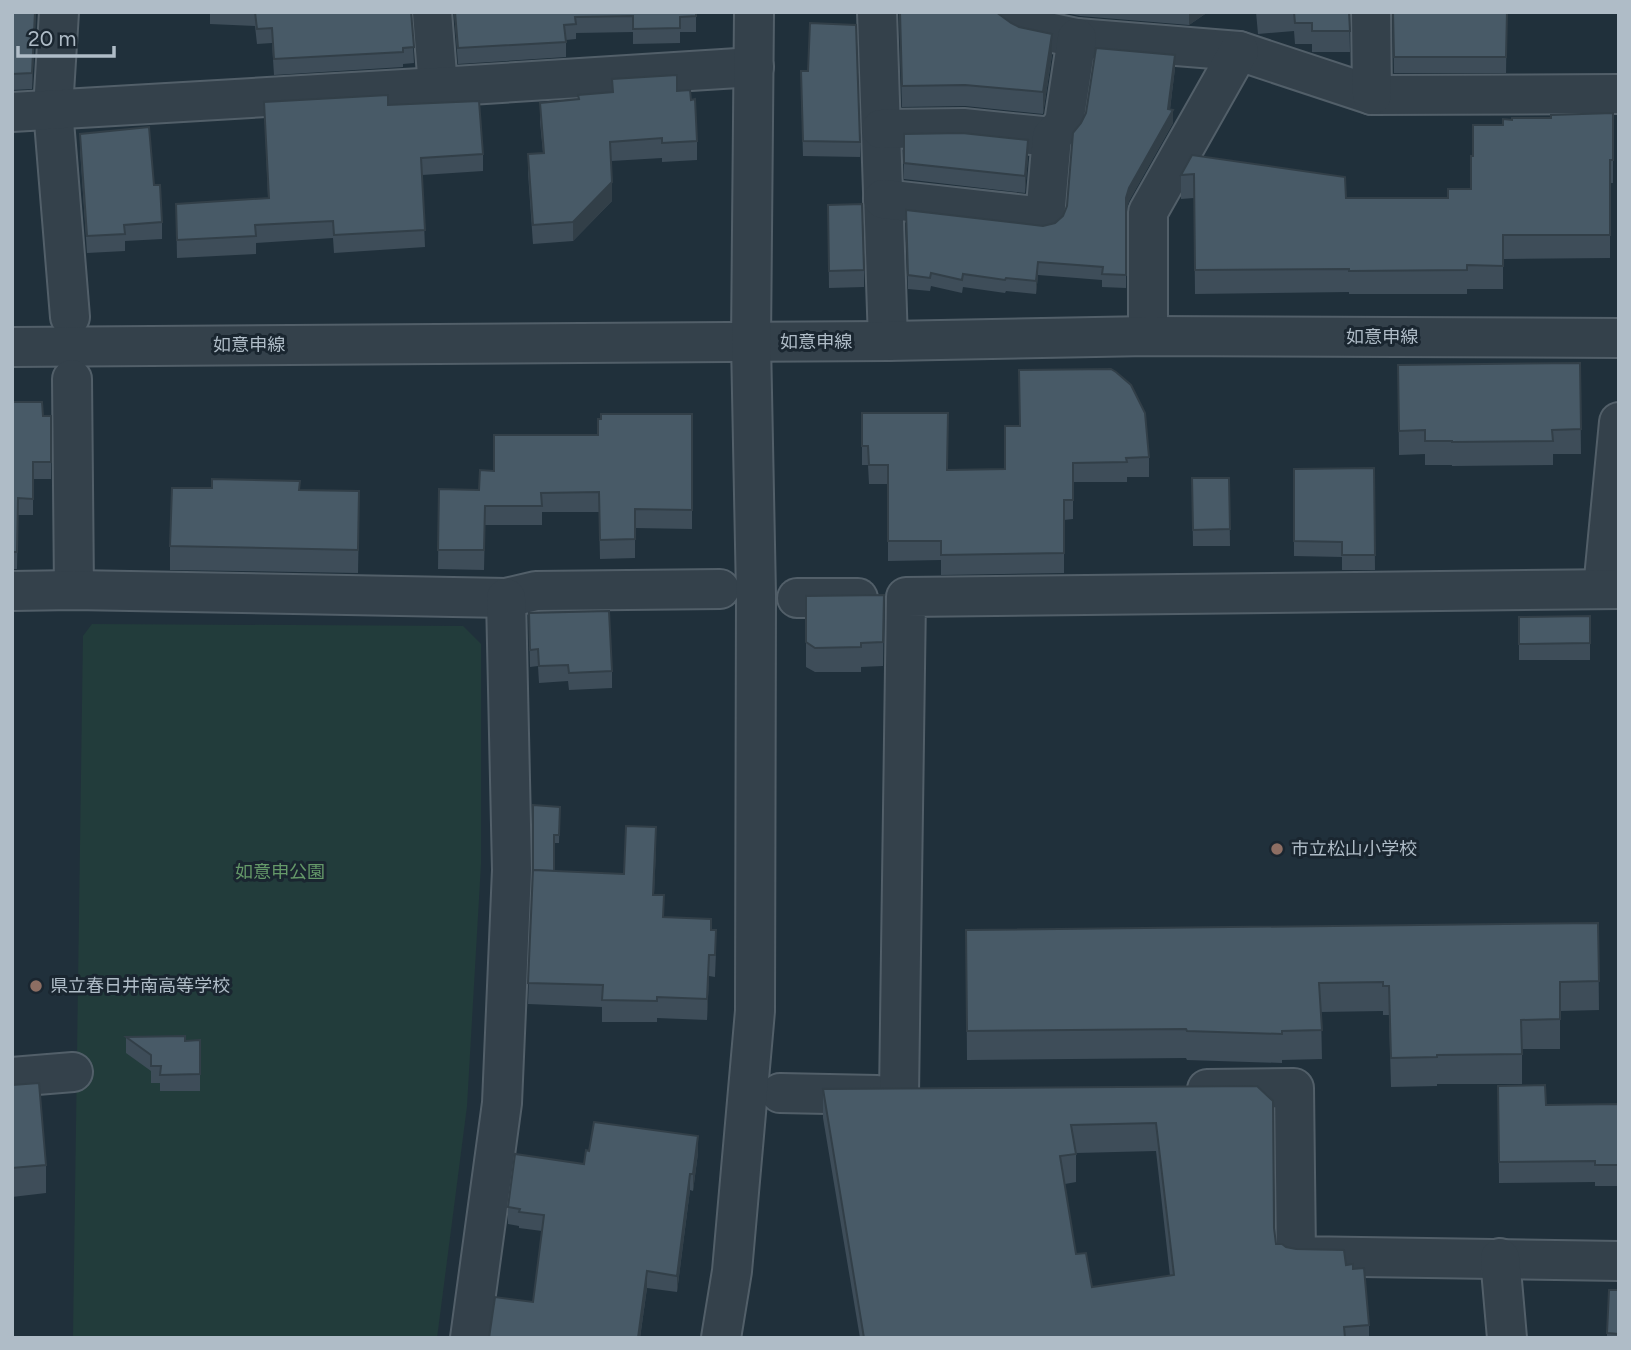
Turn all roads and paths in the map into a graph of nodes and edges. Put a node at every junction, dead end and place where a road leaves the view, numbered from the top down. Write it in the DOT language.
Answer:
graph roads {
  1 [pos="59,12"];
  2 [pos="432,12"];
  3 [pos="754,12"];
  4 [pos="877,12"];
  5 [pos="1004,12"];
  6 [pos="1371,12"];
  7 [pos="1077,38"];
  8 [pos="1239,51"];
  9 [pos="754,66"];
  10 [pos="438,87"];
  11 [pos="1619,94"];
  12 [pos="1372,95"];
  13 [pos="53,109"];
  14 [pos="12,112"];
  15 [pos="881,129"];
  16 [pos="1052,137"];
  17 [pos="884,199"];
  18 [pos="70,317"];
  19 [pos="1148,336"];
  20 [pos="1619,338"];
  21 [pos="888,341"];
  22 [pos="751,342"];
  23 [pos="12,347"];
  24 [pos="72,379"];
  25 [pos="1619,422"];
  26 [pos="720,589"];
  27 [pos="1611,589"];
  28 [pos="74,590"];
  29 [pos="12,591"];
  30 [pos="906,597"];
  31 [pos="506,598"];
  32 [pos="797,598"];
  33 [pos="73,1072"];
  34 [pos="12,1077"];
  35 [pos="1171,1090"];
  36 [pos="780,1093"];
  37 [pos="940,1094"];
  38 [pos="899,1095"];
  39 [pos="1500,1258"];
  40 [pos="1619,1261"];
  41 [pos="470,1338"];
  42 [pos="721,1338"];
  43 [pos="1507,1338"];
  1 -- 13 [label="street"];
  2 -- 10 [label="street"];
  3 -- 9 [label="street"];
  4 -- 15 [label="street"];
  5 -- 7 [label="street"];
  6 -- 12 [label="street"];
  7 -- 8 [label="street"];
  7 -- 16 [label="street"];
  8 -- 12 [label="street"];
  8 -- 19 [label="street"];
  9 -- 10 [label="street"];
  9 -- 22 [label="street"];
  10 -- 13 [label="street"];
  11 -- 12 [label="street"];
  13 -- 14 [label="street"];
  13 -- 18 [label="street"];
  15 -- 16 [label="street"];
  15 -- 17 [label="street"];
  16 -- 17 [label="street"];
  17 -- 21 [label="street"];
  19 -- 20 [label="street, 如意申線"];
  19 -- 21 [label="street, 如意申線"];
  21 -- 22 [label="street, 如意申線"];
  22 -- 23 [label="street, 如意申線"];
  22 -- 42 [label="street"];
  24 -- 28 [label="street"];
  25 -- 27 [label="street"];
  26 -- 31 [label="street"];
  27 -- 30 [label="street"];
  28 -- 29 [label="street"];
  28 -- 31 [label="street"];
  30 -- 32 [label="street"];
  30 -- 38 [label="street"];
  31 -- 41 [label="street"];
  33 -- 34 [label="street"];
  35 -- 39 [label="street"];
  36 -- 38 [label="street"];
  37 -- 38 [label="street"];
  39 -- 40 [label="street"];
  39 -- 43 [label="street"];
}
